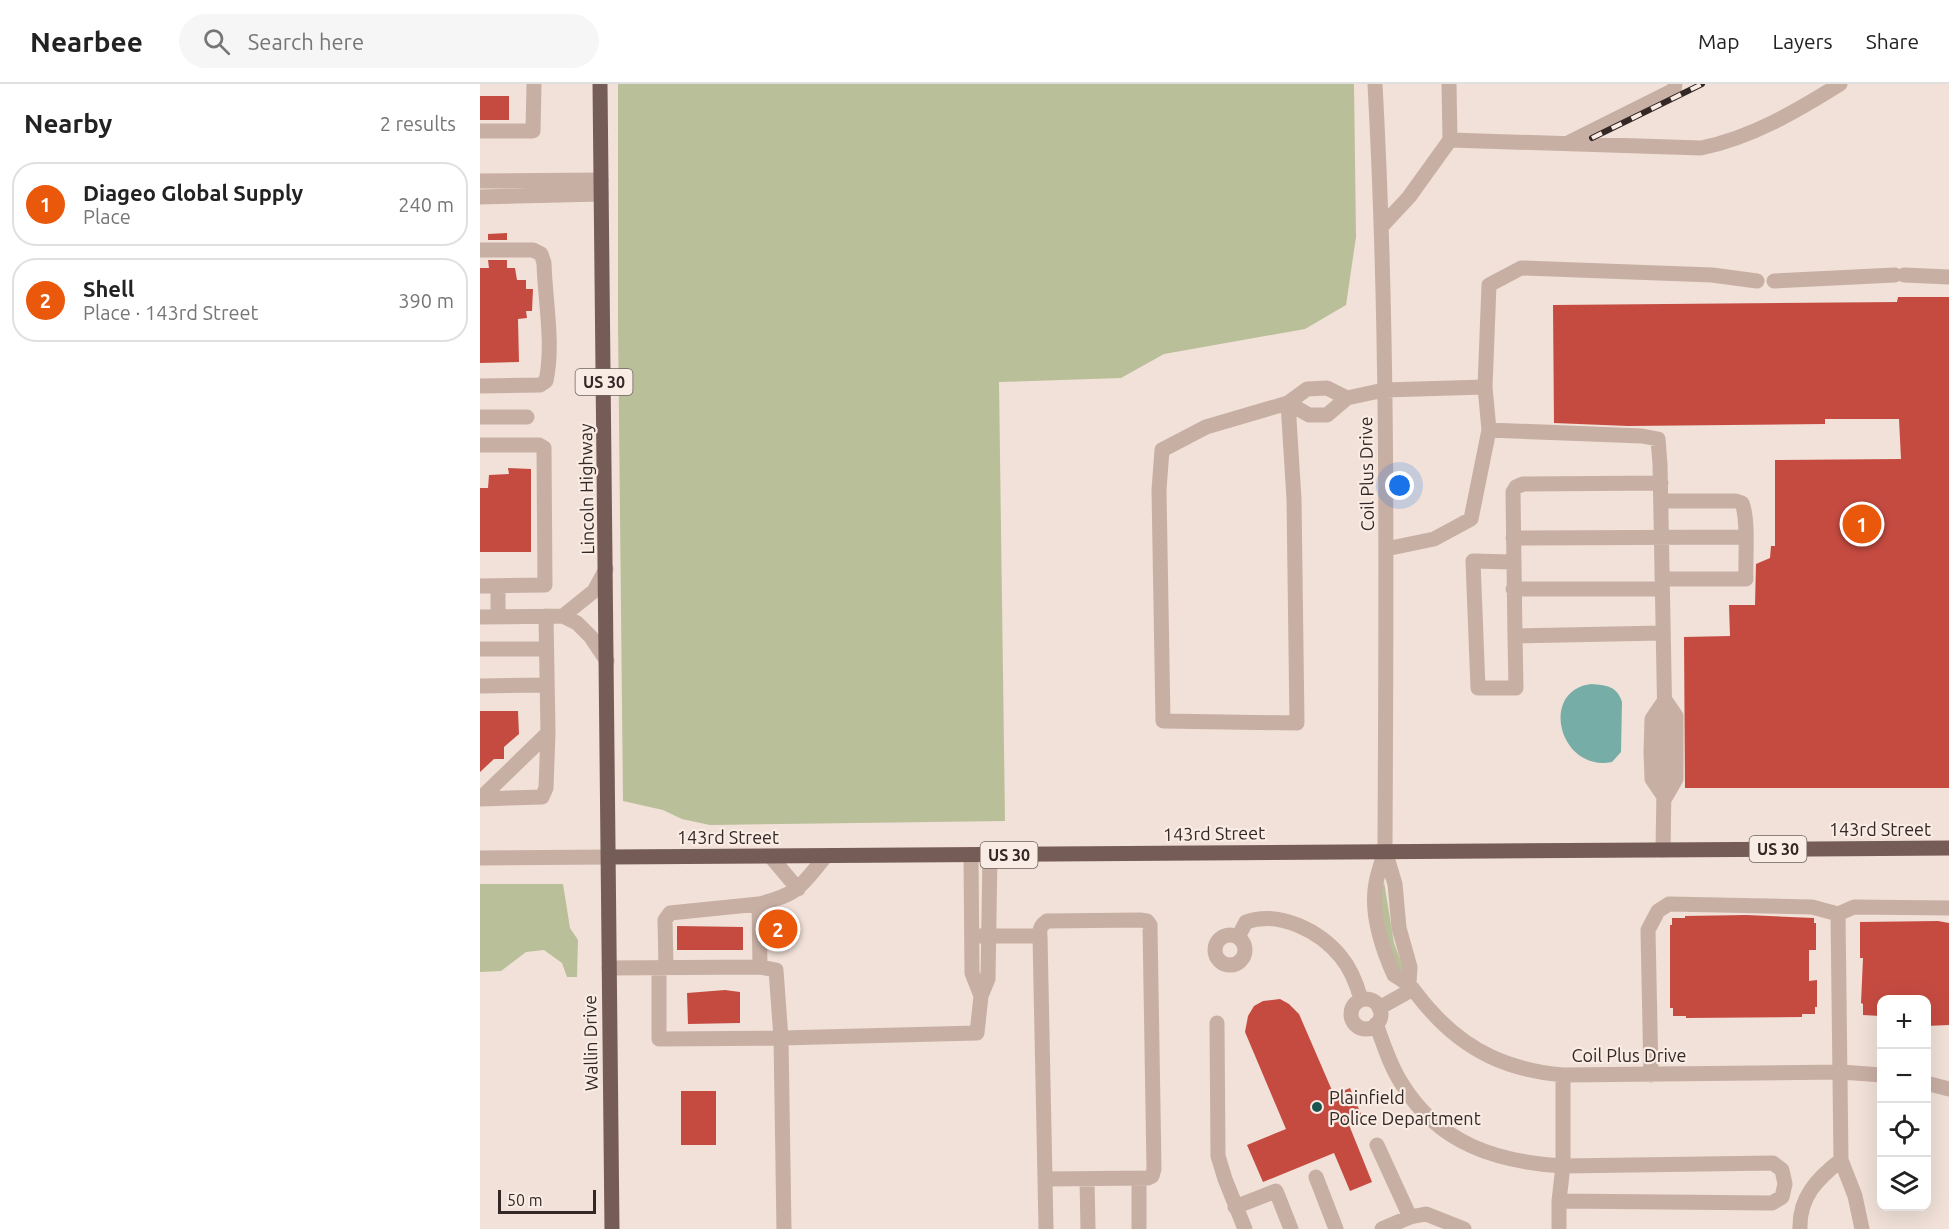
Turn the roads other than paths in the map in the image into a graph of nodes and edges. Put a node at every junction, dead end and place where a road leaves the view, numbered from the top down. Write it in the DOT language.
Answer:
graph roads {
  1 [pos="534,84"];
  2 [pos="600,84"];
  3 [pos="1449,84"];
  4 [pos="1675,84"];
  5 [pos="1840,84"];
  6 [pos="1375,90"];
  7 [pos="480,131"];
  8 [pos="1450,140"];
  9 [pos="1567,144"];
  10 [pos="480,181"];
  11 [pos="601,187"];
  12 [pos="480,196"];
  13 [pos="1382,226"];
  14 [pos="480,250"];
  15 [pos="1949,277"];
  16 [pos="1757,281"];
  17 [pos="1774,281"];
  18 [pos="480,386"];
  19 [pos="1485,387"];
  20 [pos="1384,390"];
  21 [pos="1347,398"];
  22 [pos="1288,403"];
  23 [pos="480,417"];
  24 [pos="527,417"];
  25 [pos="1489,430"];
  26 [pos="480,445"];
  27 [pos="1661,483"];
  28 [pos="1661,501"];
  29 [pos="1661,536"];
  30 [pos="1745,537"];
  31 [pos="1513,538"];
  32 [pos="1386,549"];
  33 [pos="1513,562"];
  34 [pos="606,569"];
  35 [pos="1662,584"];
  36 [pos="480,586"];
  37 [pos="498,586"];
  38 [pos="1513,589"];
  39 [pos="546,616"];
  40 [pos="564,616"];
  41 [pos="480,617"];
  42 [pos="498,617"];
  43 [pos="1663,633"];
  44 [pos="1515,636"];
  45 [pos="480,649"];
  46 [pos="546,650"];
  47 [pos="607,661"];
  48 [pos="547,685"];
  49 [pos="480,686"];
  50 [pos="548,733"];
  51 [pos="481,799"];
  52 [pos="1949,848"];
  53 [pos="1663,850"];
  54 [pos="1385,851"];
  55 [pos="971,855"];
  56 [pos="990,855"];
  57 [pos="771,856"];
  58 [pos="609,857"];
  59 [pos="825,857"];
  60 [pos="480,858"];
  61 [pos="798,889"];
  62 [pos="759,904"];
  63 [pos="1949,908"];
  64 [pos="1838,914"];
  65 [pos="972,936"];
  66 [pos="988,936"];
  67 [pos="1040,936"];
  68 [pos="1238,937"];
  69 [pos="759,967"];
  70 [pos="609,968"];
  71 [pos="662,968"];
  72 [pos="1411,986"];
  73 [pos="981,996"];
  74 [pos="1361,999"];
  75 [pos="1379,1008"];
  76 [pos="1217,1023"];
  77 [pos="1376,1024"];
  78 [pos="775,1038"];
  79 [pos="1841,1072"];
  80 [pos="1563,1075"];
  81 [pos="1651,1075"];
  82 [pos="1877,1075"];
  83 [pos="1931,1084"];
  84 [pos="1949,1089"];
  85 [pos="1377,1145"];
  86 [pos="1841,1160"];
  87 [pos="1563,1166"];
  88 [pos="1316,1177"];
  89 [pos="1139,1178"];
  90 [pos="1045,1179"];
  91 [pos="1087,1179"];
  92 [pos="1559,1201"];
  93 [pos="1236,1207"];
  94 [pos="1410,1217"];
  95 [pos="612,1229"];
  96 [pos="784,1229"];
  97 [pos="1046,1229"];
  98 [pos="1088,1229"];
  99 [pos="1139,1229"];
  100 [pos="1245,1229"];
  101 [pos="1291,1229"];
  102 [pos="1336,1229"];
  103 [pos="1382,1229"];
  104 [pos="1464,1229"];
  105 [pos="1559,1229"];
  106 [pos="1800,1229"];
  107 [pos="1862,1229"];
  1 -- 7 [label="street"];
  2 -- 11 [label="main road, Lincoln Highway / US 30"];
  3 -- 8 [label="street"];
  4 -- 9 [label="street"];
  5 -- 9 [label="street"];
  6 -- 13 [label="street, Coil Plus Drive"];
  8 -- 9 [label="street"];
  8 -- 13 [label="street"];
  10 -- 11 [label="street"];
  11 -- 12 [label="street"];
  11 -- 34 [label="main road, Lincoln Highway / US 30"];
  13 -- 20 [label="street, Coil Plus Drive"];
  14 -- 18 [label="street"];
  15 -- 17 [label="street"];
  16 -- 19 [label="street"];
  19 -- 20 [label="street"];
  19 -- 25 [label="street"];
  20 -- 21 [label="street"];
  20 -- 32 [label="street, Coil Plus Drive"];
  21 -- 22 [label="street"];
  21 -- 22 [label="street"];
  22 -- 22 [label="street"];
  23 -- 24 [label="street"];
  25 -- 27 [label="street"];
  25 -- 32 [label="street"];
  26 -- 37 [label="street"];
  27 -- 28 [label="street"];
  27 -- 31 [label="street"];
  28 -- 29 [label="street"];
  28 -- 30 [label="street"];
  29 -- 30 [label="street"];
  29 -- 31 [label="street"];
  29 -- 35 [label="street"];
  30 -- 35 [label="street"];
  31 -- 33 [label="street"];
  32 -- 54 [label="street, Coil Plus Drive"];
  33 -- 38 [label="street"];
  33 -- 44 [label="street"];
  34 -- 40 [label="street"];
  34 -- 47 [label="main road, Lincoln Highway / US 30"];
  35 -- 38 [label="street"];
  35 -- 43 [label="street"];
  36 -- 37 [label="street"];
  37 -- 42 [label="street"];
  38 -- 44 [label="street"];
  39 -- 40 [label="street"];
  39 -- 42 [label="street"];
  39 -- 46 [label="street"];
  40 -- 47 [label="street"];
  41 -- 42 [label="street"];
  43 -- 44 [label="street"];
  43 -- 53 [label="street"];
  45 -- 46 [label="street"];
  46 -- 48 [label="street"];
  47 -- 58 [label="main road, Lincoln Highway / US 30"];
  48 -- 49 [label="street"];
  48 -- 50 [label="street"];
  50 -- 51 [label="street"];
  50 -- 51 [label="street"];
  52 -- 53 [label="main road, 143rd Street / US 30"];
  53 -- 54 [label="main road, 143rd Street / US 30"];
  54 -- 56 [label="main road, 143rd Street / US 30"];
  54 -- 72 [label="street, Coil Plus Drive"];
  55 -- 56 [label="main road, 143rd Street / US 30"];
  55 -- 59 [label="main road, 143rd Street / US 30"];
  55 -- 65 [label="street"];
  56 -- 66 [label="street"];
  57 -- 58 [label="main road, 143rd Street / US 30"];
  57 -- 59 [label="main road, 143rd Street / US 30"];
  57 -- 61 [label="street"];
  58 -- 60 [label="street, 143rd Street"];
  58 -- 70 [label="main road, Wallin Drive"];
  59 -- 61 [label="street"];
  61 -- 62 [label="street"];
  62 -- 69 [label="street"];
  62 -- 71 [label="street"];
  63 -- 64 [label="street"];
  64 -- 79 [label="street"];
  64 -- 81 [label="street"];
  65 -- 66 [label="street"];
  65 -- 73 [label="street"];
  66 -- 67 [label="street"];
  66 -- 73 [label="street"];
  67 -- 89 [label="street"];
  67 -- 90 [label="street"];
  68 -- 74 [label="street"];
  69 -- 71 [label="street"];
  69 -- 78 [label="street"];
  70 -- 71 [label="street"];
  70 -- 95 [label="main road, Wallin Drive"];
  71 -- 78 [label="street"];
  72 -- 75 [label="street"];
  72 -- 80 [label="street, Coil Plus Drive"];
  73 -- 78 [label="street"];
  74 -- 75 [label="street"];
  74 -- 77 [label="street"];
  75 -- 77 [label="street"];
  76 -- 93 [label="street"];
  77 -- 87 [label="street"];
  78 -- 96 [label="street"];
  79 -- 81 [label="street, Coil Plus Drive"];
  79 -- 82 [label="street, Coil Plus Drive"];
  79 -- 86 [label="street"];
  80 -- 81 [label="street, Coil Plus Drive"];
  80 -- 87 [label="street"];
  83 -- 84 [label="street"];
  85 -- 94 [label="street"];
  86 -- 106 [label="street"];
  86 -- 107 [label="street"];
  87 -- 92 [label="street"];
  87 -- 92 [label="street"];
  88 -- 102 [label="street"];
  89 -- 91 [label="street"];
  89 -- 99 [label="street"];
  90 -- 91 [label="street"];
  90 -- 97 [label="street"];
  91 -- 98 [label="street"];
  92 -- 105 [label="street"];
  93 -- 100 [label="street"];
  93 -- 101 [label="street"];
  94 -- 103 [label="street"];
  94 -- 104 [label="street"];
}
